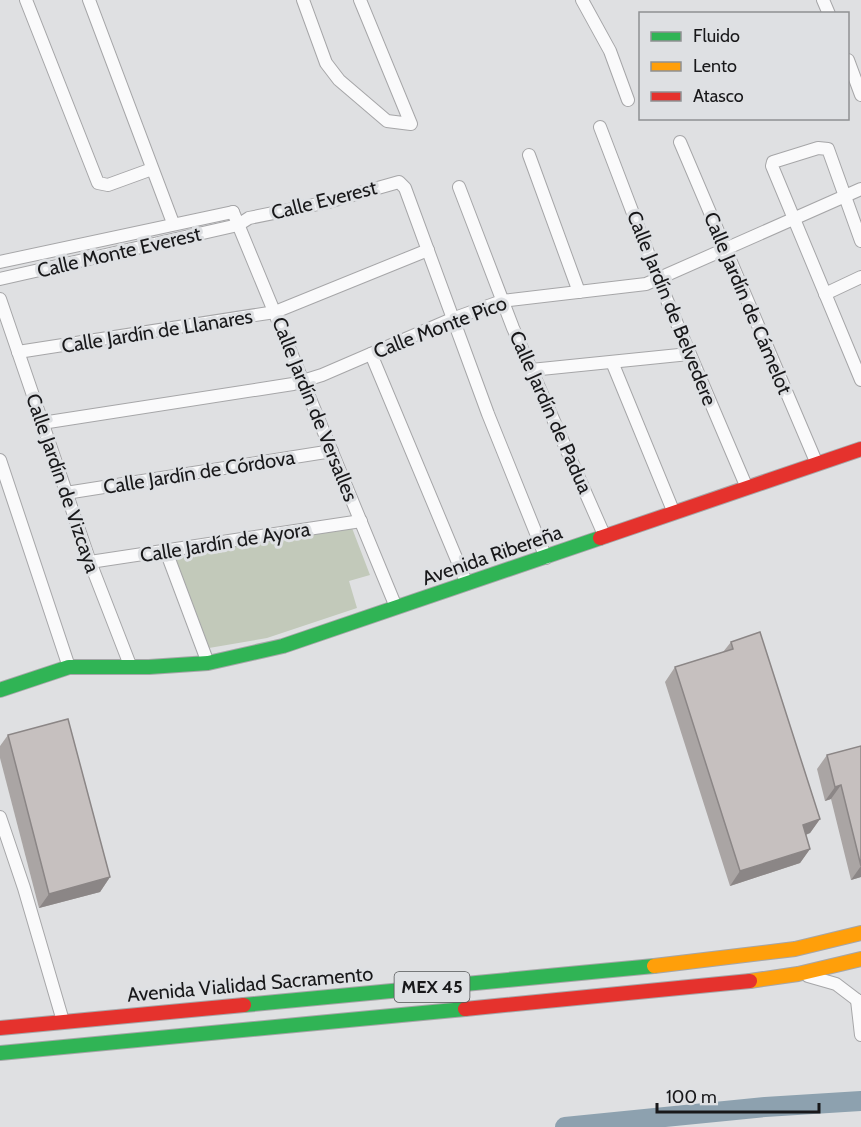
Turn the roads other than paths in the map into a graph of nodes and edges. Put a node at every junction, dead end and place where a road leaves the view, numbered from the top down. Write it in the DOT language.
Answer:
graph roads {
  1 [pos="26,0"];
  2 [pos="89,0"];
  3 [pos="303,0"];
  4 [pos="360,0"];
  5 [pos="582,0"];
  6 [pos="849,63"];
  7 [pos="861,95"];
  8 [pos="628,100"];
  9 [pos="600,127"];
  10 [pos="680,142"];
  11 [pos="529,155"];
  12 [pos="152,169"];
  13 [pos="459,187"];
  14 [pos="861,189"];
  15 [pos="844,197"];
  16 [pos="233,212"];
  17 [pos="249,218"];
  18 [pos="794,219"];
  19 [pos="173,223"];
  20 [pos="238,225"];
  21 [pos="861,242"];
  22 [pos="725,249"];
  23 [pos="428,250"];
  24 [pos="0,262"];
  25 [pos="861,277"];
  26 [pos="0,279"];
  27 [pos="658,279"];
  28 [pos="579,292"];
  29 [pos="825,294"];
  30 [pos="0,299"];
  31 [pos="502,301"];
  32 [pos="275,312"];
  33 [pos="452,319"];
  34 [pos="18,352"];
  35 [pos="371,354"];
  36 [pos="689,354"];
  37 [pos="857,361"];
  38 [pos="612,362"];
  39 [pos="531,370"];
  40 [pos="861,380"];
  41 [pos="304,381"];
  42 [pos="42,423"];
  43 [pos="861,449"];
  44 [pos="332,451"];
  45 [pos="0,460"];
  46 [pos="817,464"];
  47 [pos="747,488"];
  48 [pos="66,494"];
  49 [pos="674,513"];
  50 [pos="361,521"];
  51 [pos="606,537"];
  52 [pos="166,551"];
  53 [pos="546,558"];
  54 [pos="90,562"];
  55 [pos="467,584"];
  56 [pos="396,607"];
  57 [pos="208,663"];
  58 [pos="130,665"];
  59 [pos="69,667"];
  60 [pos="0,690"];
  61 [pos="0,817"];
  62 [pos="861,933"];
  63 [pos="861,959"];
  64 [pos="798,974"];
  65 [pos="858,1000"];
  66 [pos="63,1021"];
  67 [pos="0,1028"];
  68 [pos="861,1035"];
  69 [pos="0,1053"];
  1 -- 12 [label="street"];
  2 -- 12 [label="street"];
  3 -- 4 [label="street"];
  5 -- 8 [label="street"];
  6 -- 7 [label="street"];
  9 -- 27 [label="street, Calle Jardín de Belvedere"];
  10 -- 22 [label="street, Calle Jardín de Cámelot"];
  11 -- 28 [label="street"];
  12 -- 19 [label="street"];
  13 -- 31 [label="street, Calle Jardín de Padua"];
  14 -- 15 [label="street, Calle Monte Pico"];
  15 -- 18 [label="street, Calle Monte Pico"];
  15 -- 18 [label="street"];
  15 -- 21 [label="street"];
  16 -- 17 [label="street, Calle Everest"];
  16 -- 19 [label="street, Calle Monte Everest"];
  16 -- 20 [label="street, Calle Jardín de Versalles"];
  17 -- 20 [label="street, Calle Everest"];
  17 -- 23 [label="street, Calle Everest"];
  18 -- 22 [label="street, Calle Monte Pico"];
  18 -- 29 [label="street"];
  19 -- 24 [label="street, Calle Monte Everest"];
  20 -- 26 [label="street, Calle Monte Everest"];
  20 -- 32 [label="street, Calle Jardín de Versalles"];
  22 -- 27 [label="street, Calle Monte Pico"];
  22 -- 46 [label="street, Calle Jardín de Cámelot"];
  23 -- 32 [label="street, Calle Jardín de Llanares"];
  23 -- 33 [label="street"];
  25 -- 29 [label="street"];
  27 -- 28 [label="street, Calle Monte Pico"];
  27 -- 36 [label="street, Calle Jardín de Belvedere"];
  28 -- 31 [label="street, Calle Monte Pico"];
  29 -- 37 [label="street"];
  30 -- 34 [label="street, Calle Jardín de Vizcaya"];
  31 -- 33 [label="street, Calle Monte Pico"];
  31 -- 39 [label="street, Calle Jardín de Padua"];
  32 -- 34 [label="street, Calle Jardín de Llanares"];
  32 -- 41 [label="street, Calle Jardín de Versalles"];
  33 -- 35 [label="street, Calle Monte Pico"];
  33 -- 53 [label="street"];
  34 -- 42 [label="street, Calle Jardín de Vizcaya"];
  35 -- 41 [label="street, Calle Monte Pico"];
  35 -- 55 [label="street"];
  36 -- 38 [label="street"];
  36 -- 47 [label="street, Calle Jardín de Belvedere"];
  37 -- 40 [label="street"];
  38 -- 39 [label="street"];
  38 -- 49 [label="street"];
  39 -- 51 [label="street, Calle Jardín de Padua"];
  41 -- 42 [label="street, Calle Monte Pico"];
  41 -- 44 [label="street, Calle Jardín de Versalles"];
  42 -- 48 [label="street, Calle Jardín de Vizcaya"];
  43 -- 46 [label="main road, Avenida Ribereña"];
  44 -- 48 [label="street, Calle Jardín de Córdova"];
  44 -- 50 [label="street, Calle Jardín de Versalles"];
  45 -- 59 [label="street"];
  46 -- 47 [label="main road, Avenida Ribereña"];
  47 -- 49 [label="main road, Avenida Ribereña"];
  48 -- 54 [label="street, Calle Jardín de Vizcaya"];
  49 -- 51 [label="main road, Avenida Ribereña"];
  50 -- 52 [label="street, Calle Jardín de Ayora"];
  50 -- 56 [label="street, Calle Jardín de Versalles"];
  51 -- 53 [label="main road, Avenida Ribereña"];
  52 -- 54 [label="street, Calle Jardín de Ayora"];
  52 -- 57 [label="street"];
  53 -- 55 [label="main road, Avenida Ribereña"];
  54 -- 58 [label="street, Calle Jardín de Vizcaya"];
  55 -- 56 [label="main road, Avenida Ribereña"];
  56 -- 57 [label="main road, Avenida Ribereña"];
  57 -- 58 [label="main road, Avenida Ribereña"];
  58 -- 59 [label="main road, Avenida Ribereña"];
  59 -- 60 [label="main road, Avenida Ribereña"];
  61 -- 66 [label="street"];
  62 -- 66 [label="main road, Avenida Vialidad Sacramento / MEX 45"];
  63 -- 64 [label="main road, MEX 45"];
  64 -- 65 [label="street"];
  64 -- 69 [label="main road, MEX 45"];
  65 -- 68 [label="street"];
  66 -- 67 [label="main road, Avenida Vialidad Sacramento / MEX 45"];
}
